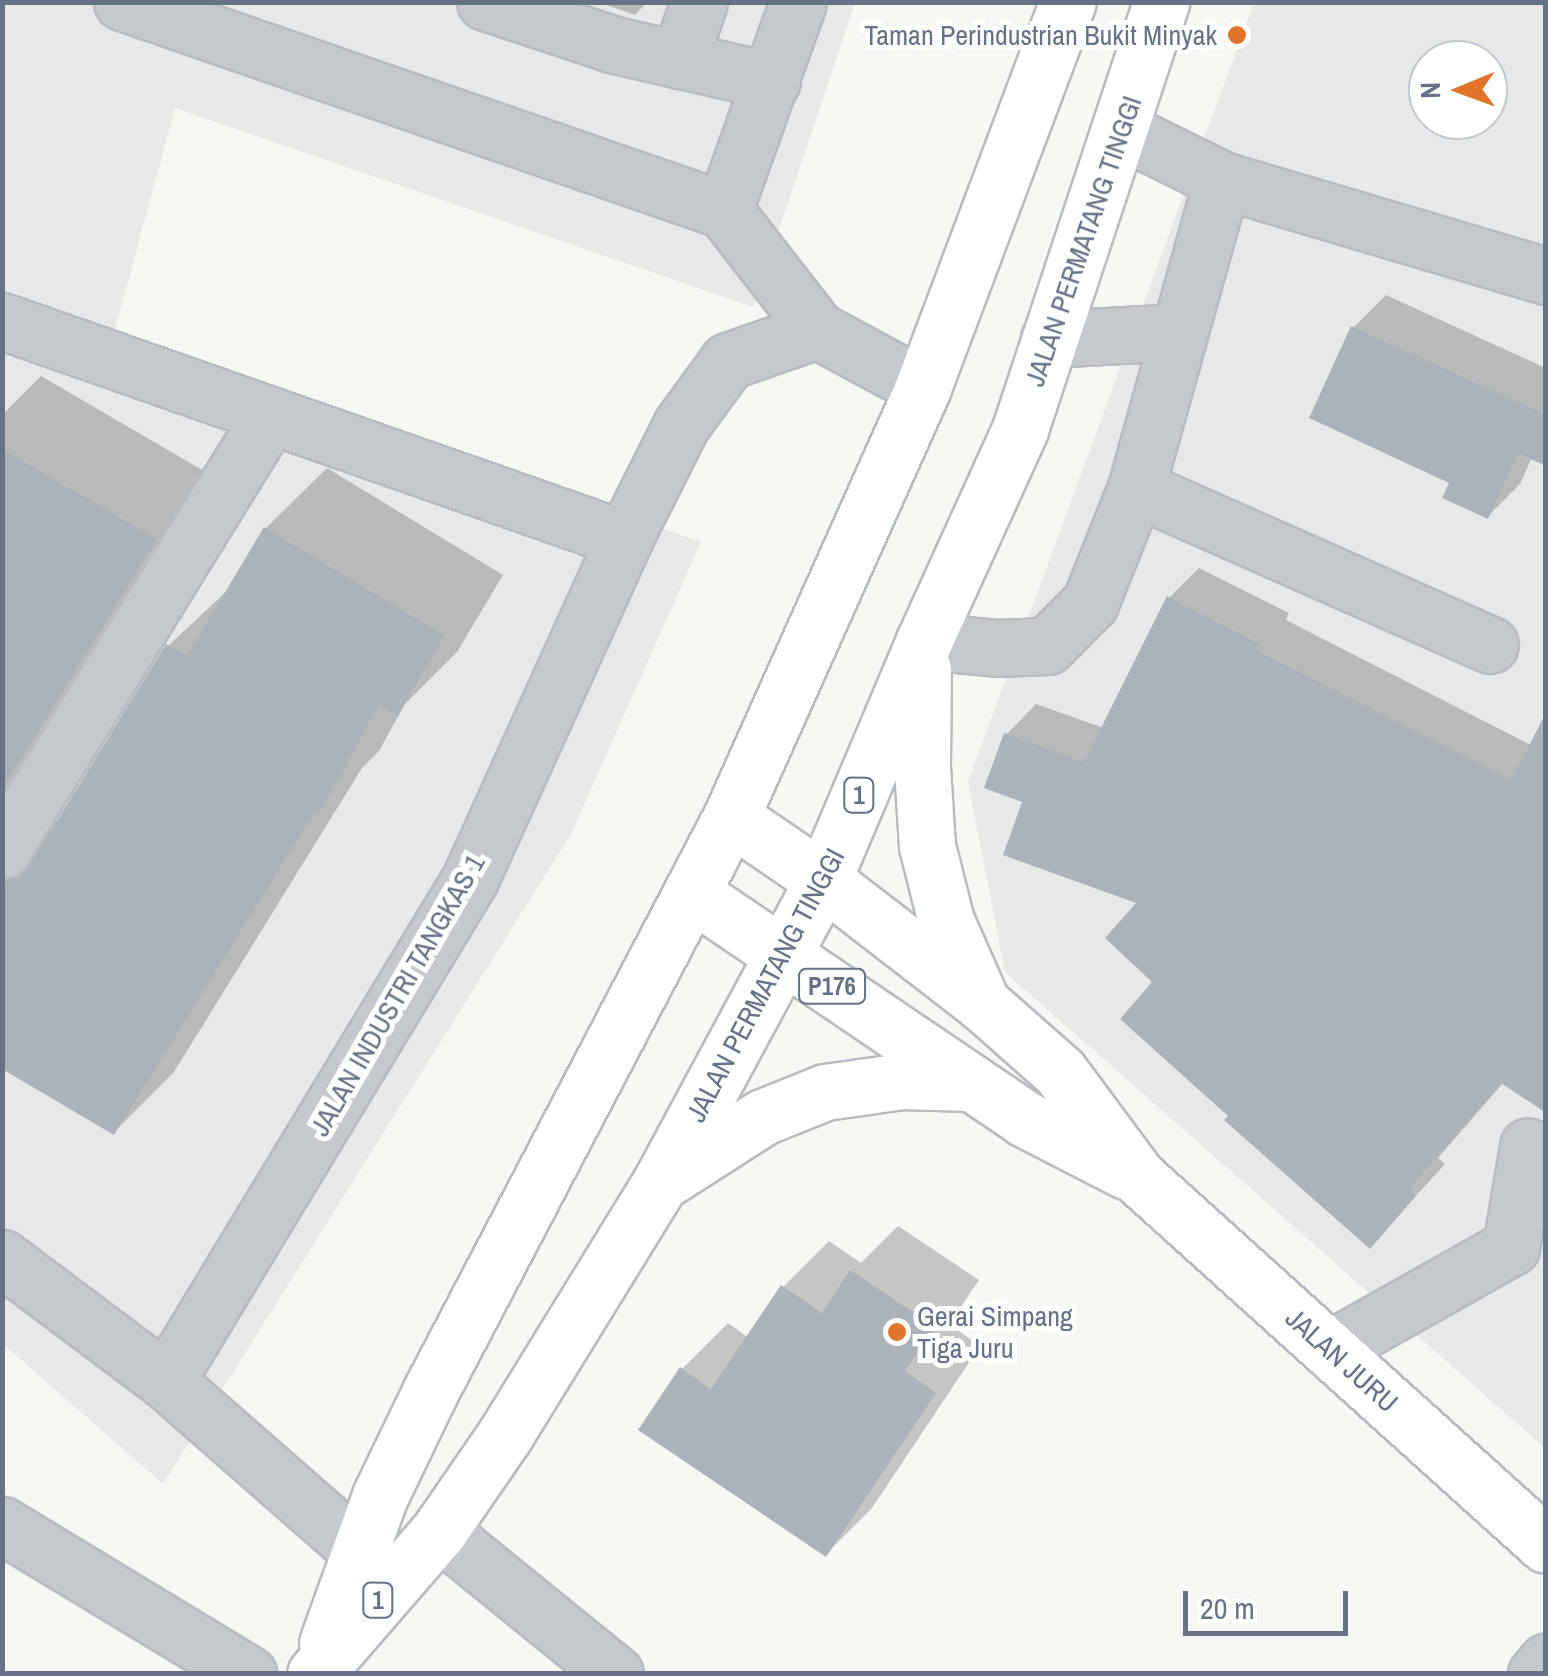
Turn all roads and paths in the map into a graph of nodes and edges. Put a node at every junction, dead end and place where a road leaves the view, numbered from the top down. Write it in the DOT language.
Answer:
graph roads {
  1 [pos="122,2"];
  2 [pos="485,2"];
  3 [pos="699,2"];
  4 [pos="798,2"];
  5 [pos="1068,2"];
  6 [pos="1161,2"];
  7 [pos="679,60"];
  8 [pos="772,81"];
  9 [pos="1121,130"];
  10 [pos="1222,180"];
  11 [pos="724,210"];
  12 [pos="1546,276"];
  13 [pos="2,321"];
  14 [pos="816,330"];
  15 [pos="1177,332"];
  16 [pos="1049,339"];
  17 [pos="923,386"];
  18 [pos="270,416"];
  19 [pos="1136,488"];
  20 [pos="624,540"];
  21 [pos="924,641"];
  22 [pos="1490,646"];
  23 [pos="730,817"];
  24 [pos="2,850"];
  25 [pos="824,880"];
  26 [pos="693,894"];
  27 [pos="786,953"];
  28 [pos="982,1002"];
  29 [pos="969,1083"];
  30 [pos="1528,1146"];
  31 [pos="1138,1177"];
  32 [pos="660,1183"];
  33 [pos="2,1258"];
  34 [pos="1330,1349"];
  35 [pos="166,1382"];
  36 [pos="2,1525"];
  37 [pos="439,1531"];
  38 [pos="1546,1545"];
  39 [pos="360,1551"];
  40 [pos="1546,1662"];
  41 [pos="590,1666"];
  42 [pos="316,1671"];
  43 [pos="248,1674"];
  44 [pos="1536,1674"];
  1 -- 11 [label="street"];
  2 -- 7 [label="street"];
  3 -- 7 [label="street"];
  4 -- 8 [label="street"];
  5 -- 17 [label="main road, JALAN PERMATANG TINGGI / 1"];
  6 -- 9 [label="main road, JALAN PERMATANG TINGGI / 1"];
  7 -- 8 [label="street"];
  8 -- 11 [label="street"];
  9 -- 10 [label="street"];
  9 -- 16 [label="main road, JALAN PERMATANG TINGGI / 1"];
  10 -- 12 [label="street"];
  10 -- 15 [label="street"];
  11 -- 14 [label="street"];
  13 -- 18 [label="street"];
  14 -- 17 [label="street"];
  14 -- 20 [label="street, JALAN INDUSTRI TANGKAS 1"];
  15 -- 16 [label="street"];
  15 -- 19 [label="street"];
  16 -- 21 [label="main road, JALAN PERMATANG TINGGI / 1"];
  17 -- 23 [label="main road, JALAN PERMATANG TINGGI / 1"];
  18 -- 20 [label="street"];
  18 -- 24 [label="street"];
  19 -- 21 [label="street"];
  19 -- 22 [label="street"];
  20 -- 35 [label="street, JALAN INDUSTRI TANGKAS 1"];
  21 -- 25 [label="main road, JALAN PERMATANG TINGGI / 1"];
  21 -- 28 [label="main road"];
  23 -- 25 [label="main road, JALAN JURU / P176"];
  23 -- 26 [label="main road, JALAN PERMATANG TINGGI / 1"];
  25 -- 27 [label="main road, JALAN PERMATANG TINGGI / 1"];
  25 -- 28 [label="main road, JALAN JURU / P176"];
  26 -- 27 [label="main road, JALAN JURU / P176"];
  26 -- 39 [label="main road, JALAN PERMATANG TINGGI / 1"];
  27 -- 29 [label="main road, JALAN JURU / P176"];
  27 -- 32 [label="main road, JALAN PERMATANG TINGGI / 1"];
  28 -- 31 [label="main road, JALAN JURU / P176"];
  29 -- 31 [label="main road, JALAN JURU / P176"];
  29 -- 32 [label="main road"];
  30 -- 34 [label="street"];
  31 -- 34 [label="main road, JALAN JURU / P176"];
  32 -- 37 [label="main road, JALAN PERMATANG TINGGI / 1"];
  33 -- 35 [label="street"];
  34 -- 38 [label="main road, JALAN JURU / P176"];
  35 -- 39 [label="street"];
  36 -- 43 [label="street"];
  37 -- 41 [label="street"];
  37 -- 42 [label="main road, JALAN PERMATANG TINGGI / 1"];
  39 -- 42 [label="main road, JALAN PERMATANG TINGGI / 1"];
  40 -- 44 [label="street"];
}
